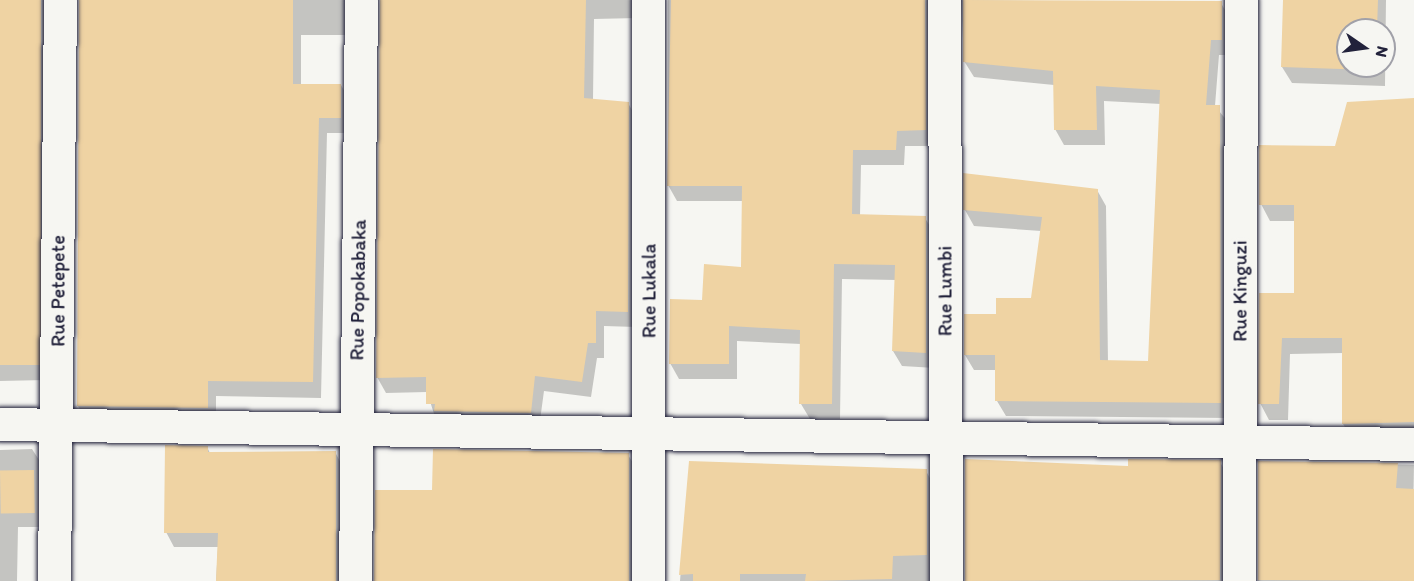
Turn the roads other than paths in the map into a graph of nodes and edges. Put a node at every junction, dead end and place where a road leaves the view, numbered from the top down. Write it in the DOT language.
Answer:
graph roads {
  1 [pos="60,0"];
  2 [pos="361,0"];
  3 [pos="648,0"];
  4 [pos="944,0"];
  5 [pos="1241,0"];
  6 [pos="0,424"];
  7 [pos="57,426"];
  8 [pos="356,431"];
  9 [pos="649,433"];
  10 [pos="945,440"];
  11 [pos="1414,444"];
  12 [pos="1240,445"];
  13 [pos="54,581"];
  14 [pos="355,581"];
  15 [pos="648,581"];
  16 [pos="946,581"];
  17 [pos="1239,581"];
  1 -- 7 [label="street, Rue Petepete"];
  2 -- 8 [label="street, Rue Popokabaka"];
  3 -- 9 [label="street, Rue Lukala"];
  4 -- 10 [label="street, Rue Lumbi"];
  5 -- 12 [label="street, Rue Kinguzi"];
  6 -- 7 [label="street"];
  7 -- 8 [label="street"];
  7 -- 13 [label="street, Rue Petepete"];
  8 -- 9 [label="street"];
  8 -- 14 [label="street, Rue Popokabaka"];
  9 -- 10 [label="street"];
  9 -- 15 [label="street, Rue Lukala"];
  10 -- 12 [label="street"];
  10 -- 16 [label="street, Rue Lumbi"];
  11 -- 12 [label="street"];
  12 -- 17 [label="street, Rue Kinguzi"];
}
